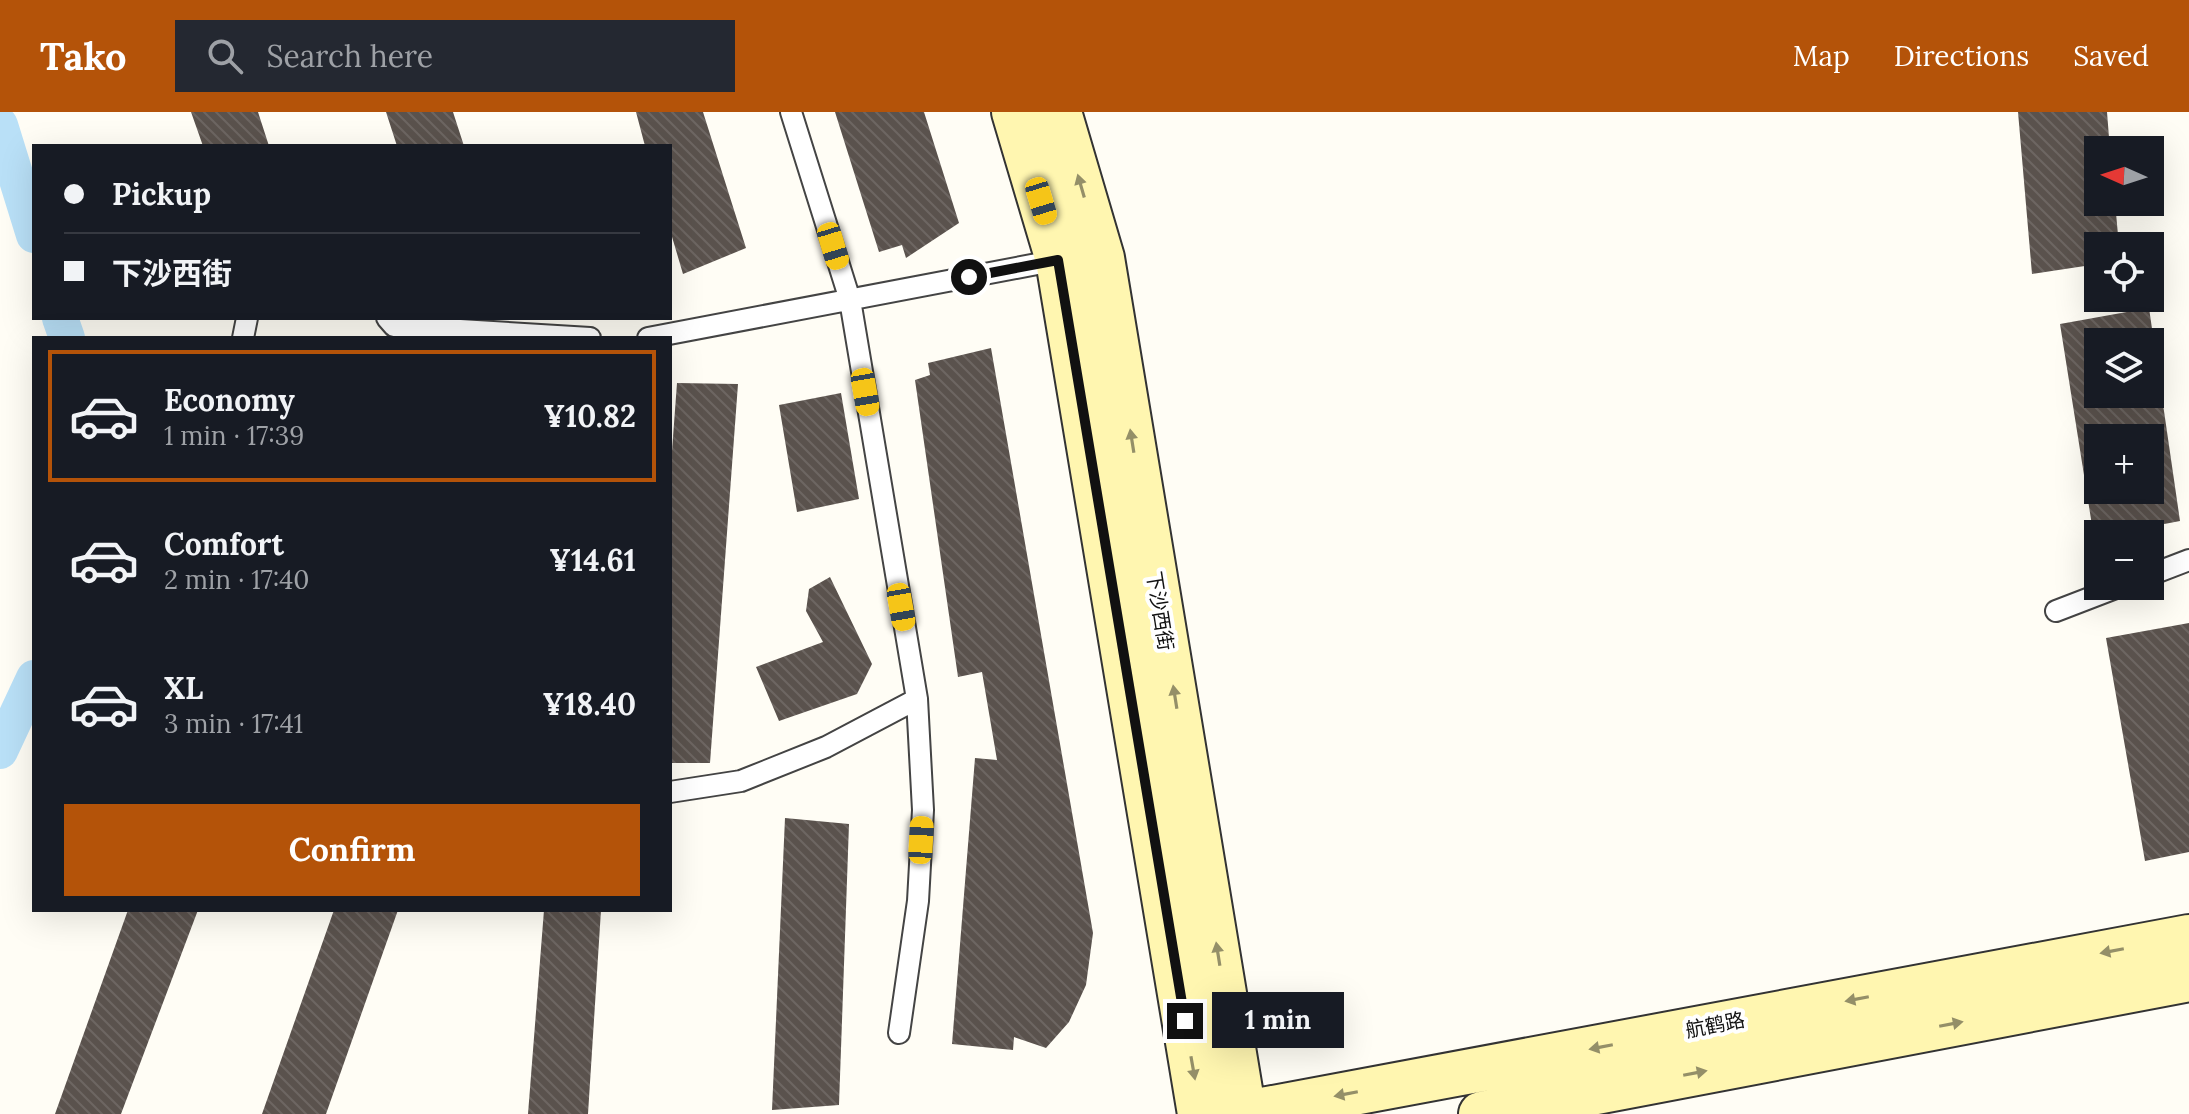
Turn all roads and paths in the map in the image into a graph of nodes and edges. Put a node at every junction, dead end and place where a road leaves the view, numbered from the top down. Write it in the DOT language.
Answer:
graph roads {
  1 [pos="791,112"];
  2 [pos="1014,112"];
  3 [pos="1059,112"];
  4 [pos="1058,260"];
  5 [pos="850,300"];
  6 [pos="391,327"];
  7 [pos="554,336"];
  8 [pos="659,336"];
  9 [pos="2189,560"];
  10 [pos="2164,570"];
  11 [pos="2085,600"];
  12 [pos="2056,611"];
  13 [pos="917,699"];
  14 [pos="672,792"];
  15 [pos="2189,937"];
  16 [pos="2189,979"];
  17 [pos="899,1033"];
  18 [pos="1200,1114"];
  19 [pos="1243,1114"];
  20 [pos="1481,1114"];
  1 -- 5 [label="lane"];
  2 -- 4 [label="street"];
  19 -- 3 [label="street, 下沙西街, one-way"];
  4 -- 5 [label="lane"];
  4 -- 18 [label="street, one-way"];
  5 -- 8 [label="lane"];
  5 -- 13 [label="lane"];
  6 -- 7 [label="lane"];
  9 -- 10 [label="lane"];
  11 -- 12 [label="lane"];
  13 -- 14 [label="lane"];
  13 -- 17 [label="lane"];
  15 -- 19 [label="street, 航鹤路, one-way"];
  20 -- 16 [label="street, one-way"];
}
